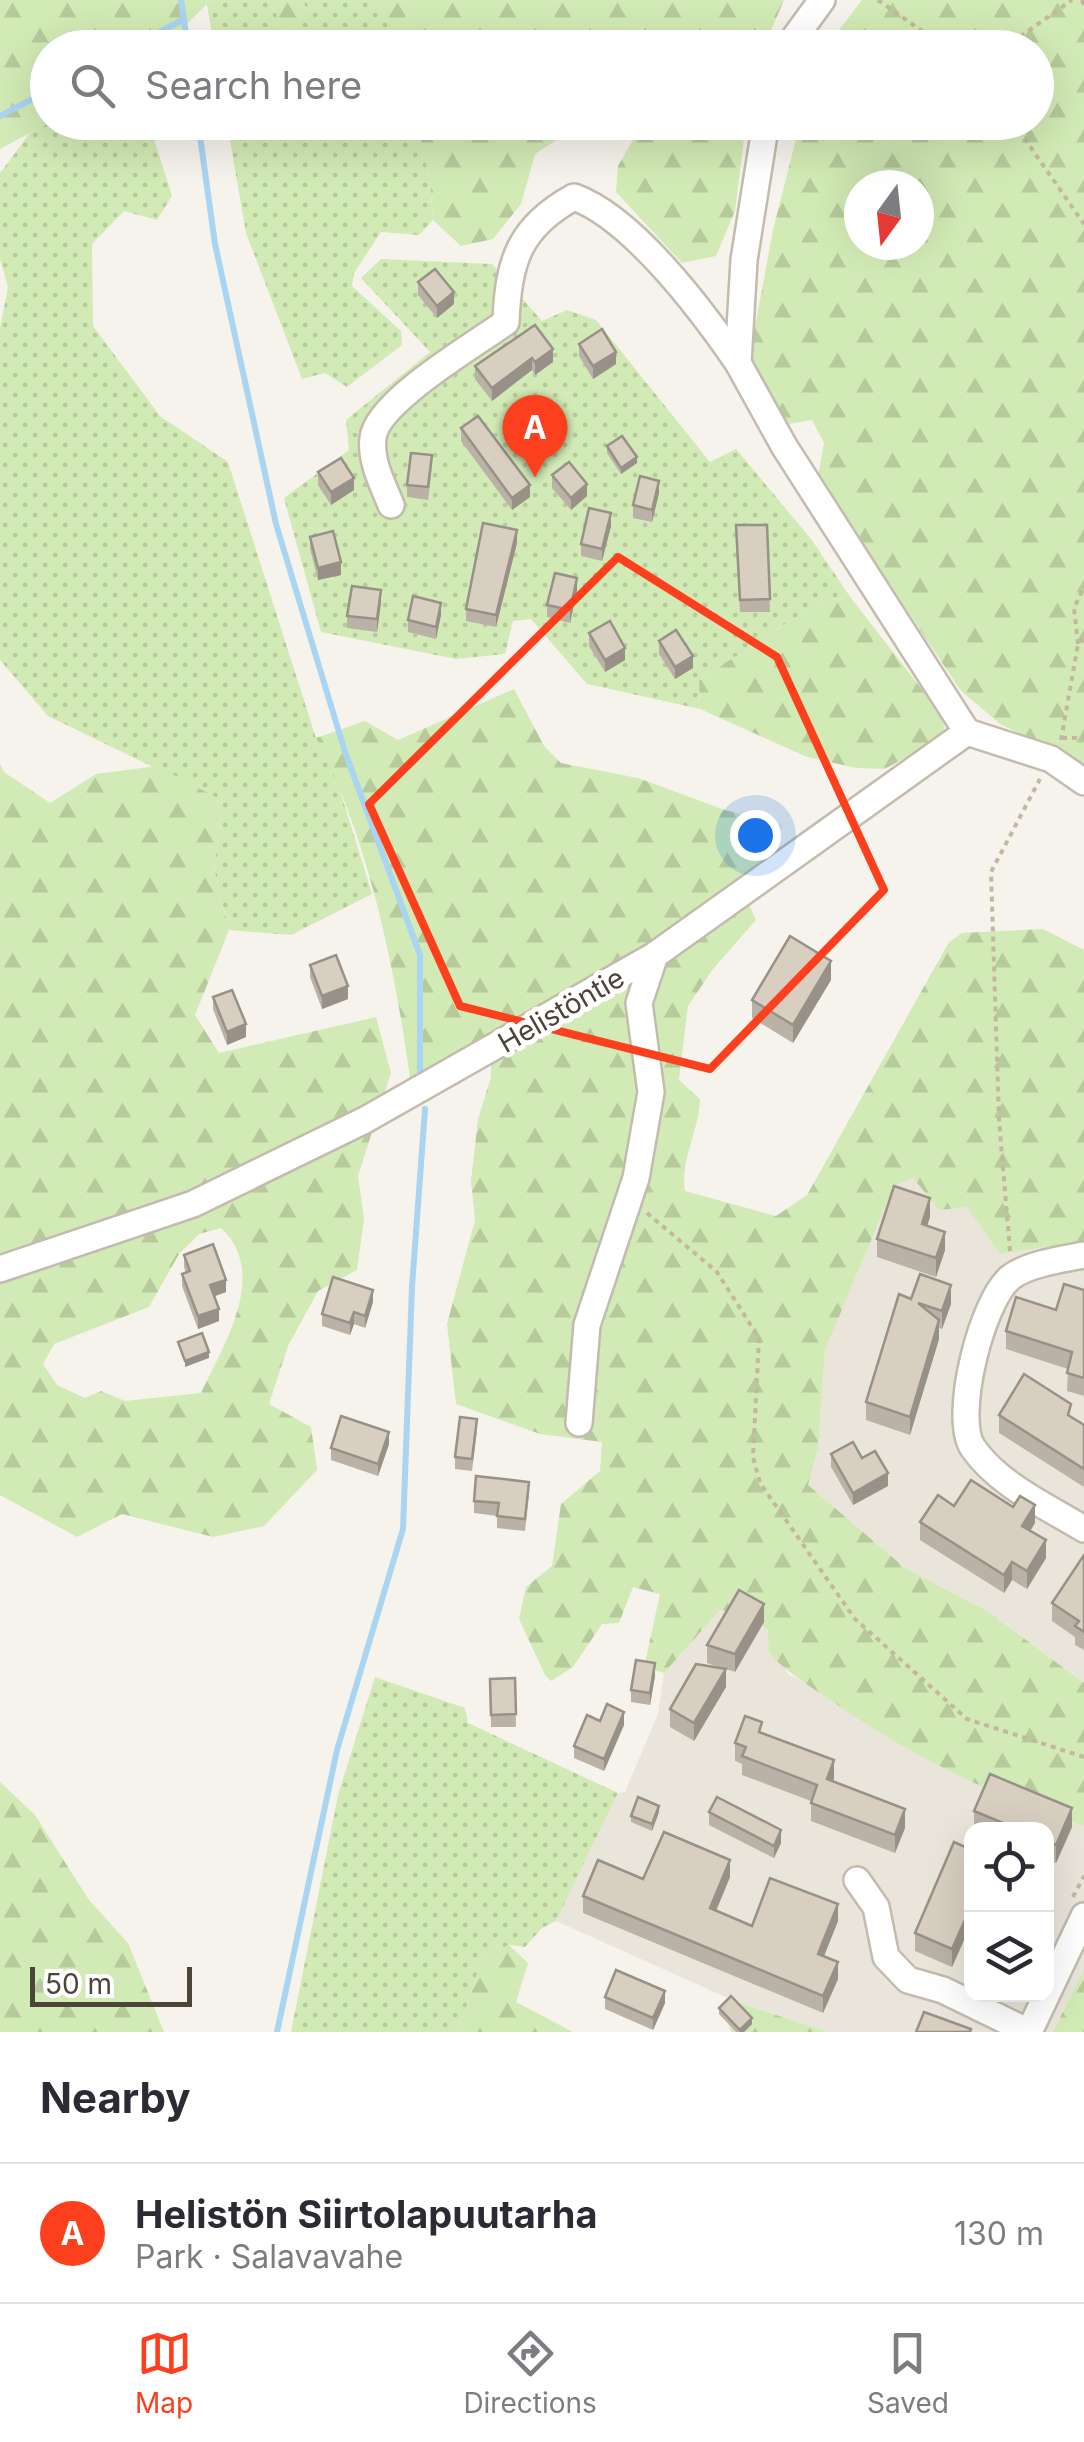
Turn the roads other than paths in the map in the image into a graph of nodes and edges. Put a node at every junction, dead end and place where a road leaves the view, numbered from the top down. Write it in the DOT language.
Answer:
graph roads {
  1 [pos="822,0"];
  2 [pos="800,30"];
  3 [pos="763,140"];
  4 [pos="738,363"];
  5 [pos="392,505"];
  6 [pos="967,732"];
  7 [pos="1084,782"];
  8 [pos="655,955"];
  9 [pos="1084,1255"];
  10 [pos="0,1270"];
  11 [pos="579,1422"];
  12 [pos="1084,1529"];
  13 [pos="857,1880"];
  14 [pos="1084,1916"];
  15 [pos="1029,2032"];
  1 -- 2 [label="street"];
  3 -- 4 [label="street"];
  4 -- 5 [label="street"];
  4 -- 6 [label="street"];
  6 -- 7 [label="street"];
  6 -- 8 [label="street, Helistöntie"];
  8 -- 10 [label="street, Helistöntie"];
  8 -- 11 [label="street"];
  9 -- 12 [label="street"];
  13 -- 15 [label="street"];
  14 -- 15 [label="street"];
}
